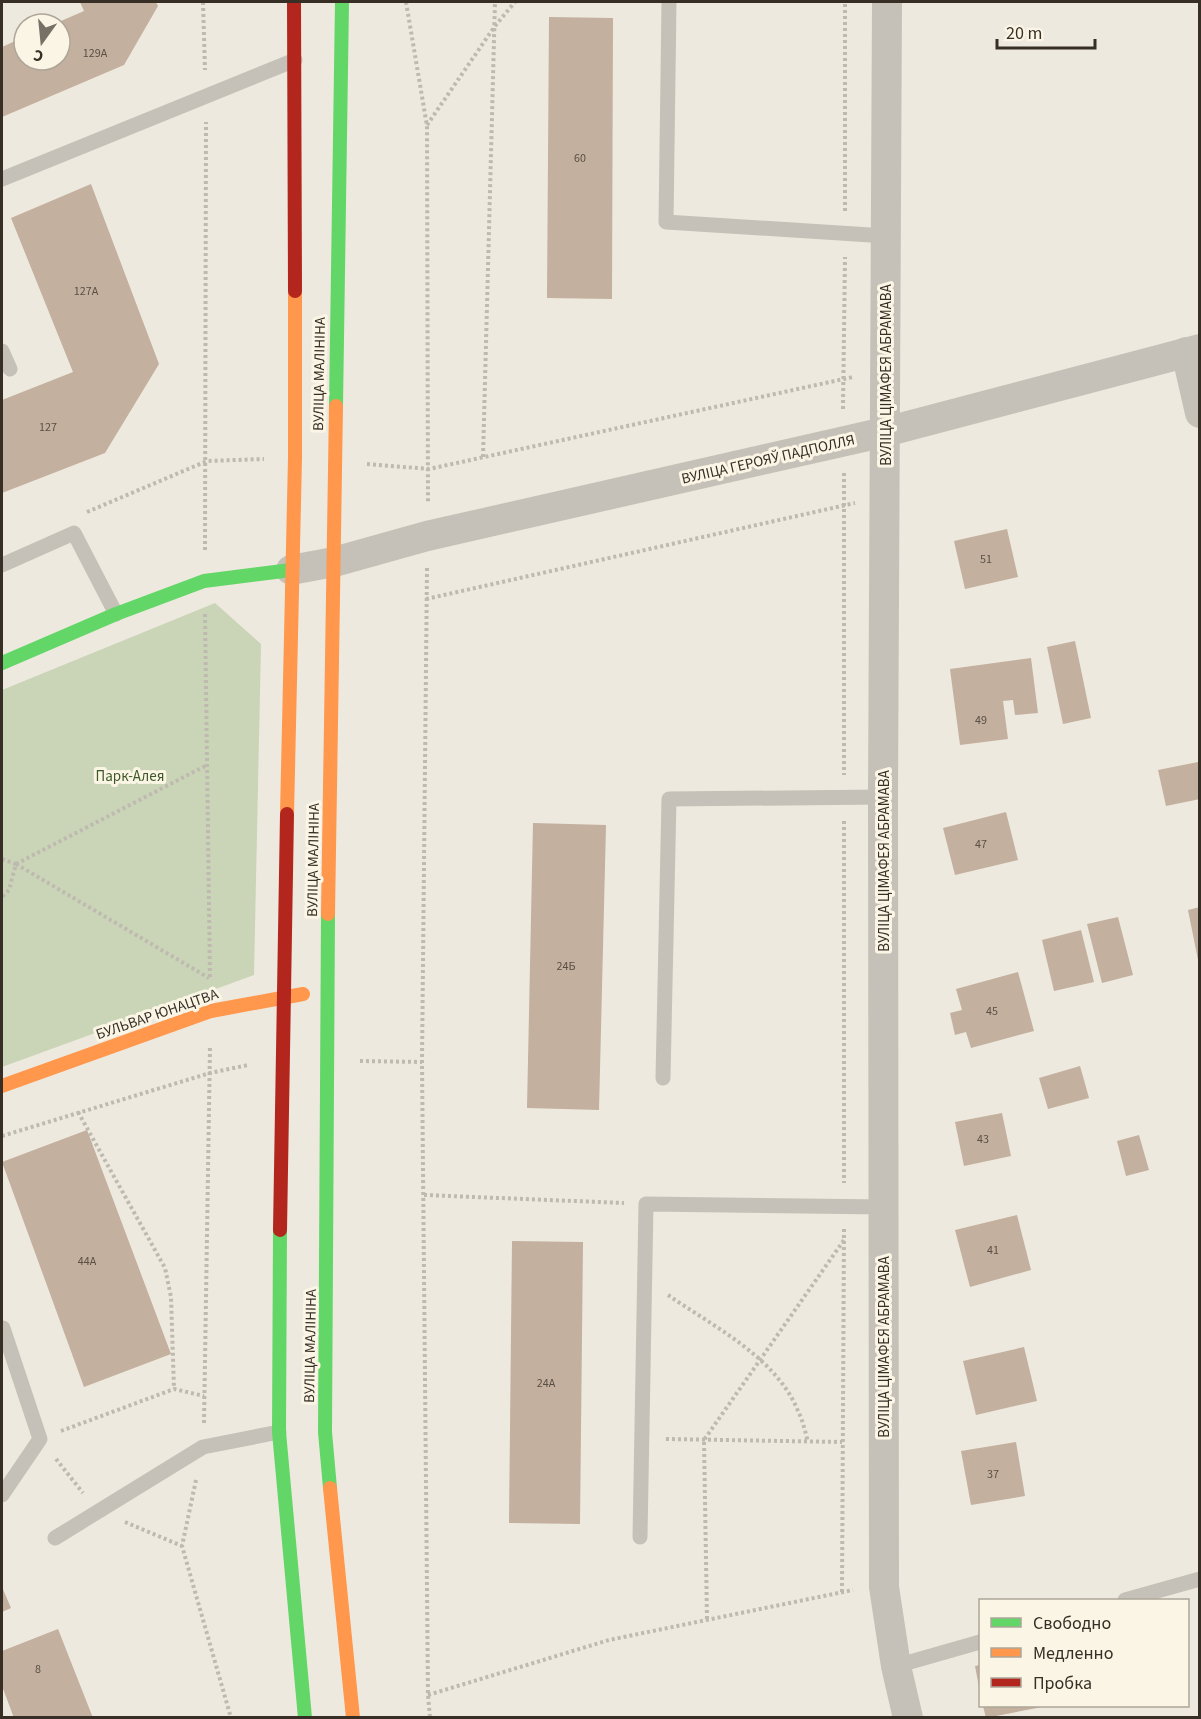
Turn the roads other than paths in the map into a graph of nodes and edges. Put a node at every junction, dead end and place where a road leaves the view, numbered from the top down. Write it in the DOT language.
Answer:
graph roads {
  1 [pos="294,2"];
  2 [pos="342,2"];
  3 [pos="669,2"];
  4 [pos="887,2"];
  5 [pos="295,60"];
  6 [pos="2,179"];
  7 [pos="886,236"];
  8 [pos="2,351"];
  9 [pos="1192,351"];
  10 [pos="10,369"];
  11 [pos="1200,412"];
  12 [pos="885,432"];
  13 [pos="334,562"];
  14 [pos="2,565"];
  15 [pos="291,570"];
  16 [pos="116,614"];
  17 [pos="2,663"];
  18 [pos="883,797"];
  19 [pos="327,990"];
  20 [pos="282,998"];
  21 [pos="663,1078"];
  22 [pos="2,1086"];
  23 [pos="885,1207"];
  24 [pos="2,1327"];
  25 [pos="279,1432"];
  26 [pos="2,1495"];
  27 [pos="640,1537"];
  28 [pos="55,1538"];
  29 [pos="1200,1579"];
  30 [pos="1129,1599"];
  31 [pos="979,1643"];
  32 [pos="896,1666"];
  33 [pos="305,1718"];
  34 [pos="353,1718"];
  35 [pos="908,1718"];
  1 -- 5 [label="main road, ВУЛІЦА МАЛІНІНА"];
  2 -- 13 [label="main road, ВУЛІЦА МАЛІНІНА"];
  3 -- 7 [label="lane"];
  4 -- 7 [label="street, ВУЛІЦА ЦІМАФЕЯ АБРАМАВА"];
  5 -- 6 [label="lane"];
  5 -- 15 [label="main road, ВУЛІЦА МАЛІНІНА"];
  7 -- 12 [label="street, ВУЛІЦА ЦІМАФЕЯ АБРАМАВА"];
  8 -- 10 [label="lane"];
  9 -- 11 [label="street"];
  9 -- 12 [label="street, ВУЛІЦА ГЕРОЯЎ ПАДПОЛЛЯ"];
  12 -- 13 [label="street, ВУЛІЦА ГЕРОЯЎ ПАДПОЛЛЯ"];
  12 -- 18 [label="street, ВУЛІЦА ЦІМАФЕЯ АБРАМАВА"];
  13 -- 15 [label="street, ВУЛІЦА ГЕРОЯЎ ПАДПОЛЛЯ"];
  13 -- 19 [label="main road, ВУЛІЦА МАЛІНІНА"];
  14 -- 16 [label="lane"];
  15 -- 16 [label="main road"];
  15 -- 20 [label="main road, ВУЛІЦА МАЛІНІНА"];
  16 -- 17 [label="main road"];
  18 -- 21 [label="lane"];
  18 -- 23 [label="street, ВУЛІЦА ЦІМАФЕЯ АБРАМАВА"];
  19 -- 20 [label="main road, БУЛЬВАР ЮНАЦТВА"];
  19 -- 34 [label="main road, ВУЛІЦА МАЛІНІНА"];
  20 -- 22 [label="main road, БУЛЬВАР ЮНАЦТВА"];
  20 -- 25 [label="main road, ВУЛІЦА МАЛІНІНА"];
  23 -- 27 [label="lane"];
  23 -- 32 [label="street, ВУЛІЦА ЦІМАФЕЯ АБРАМАВА"];
  24 -- 26 [label="lane"];
  25 -- 28 [label="lane"];
  25 -- 33 [label="main road, ВУЛІЦА МАЛІНІНА"];
  29 -- 30 [label="lane"];
  31 -- 32 [label="lane"];
  32 -- 35 [label="street, ВУЛІЦА ЦІМАФЕЯ АБРАМАВА"];
}
